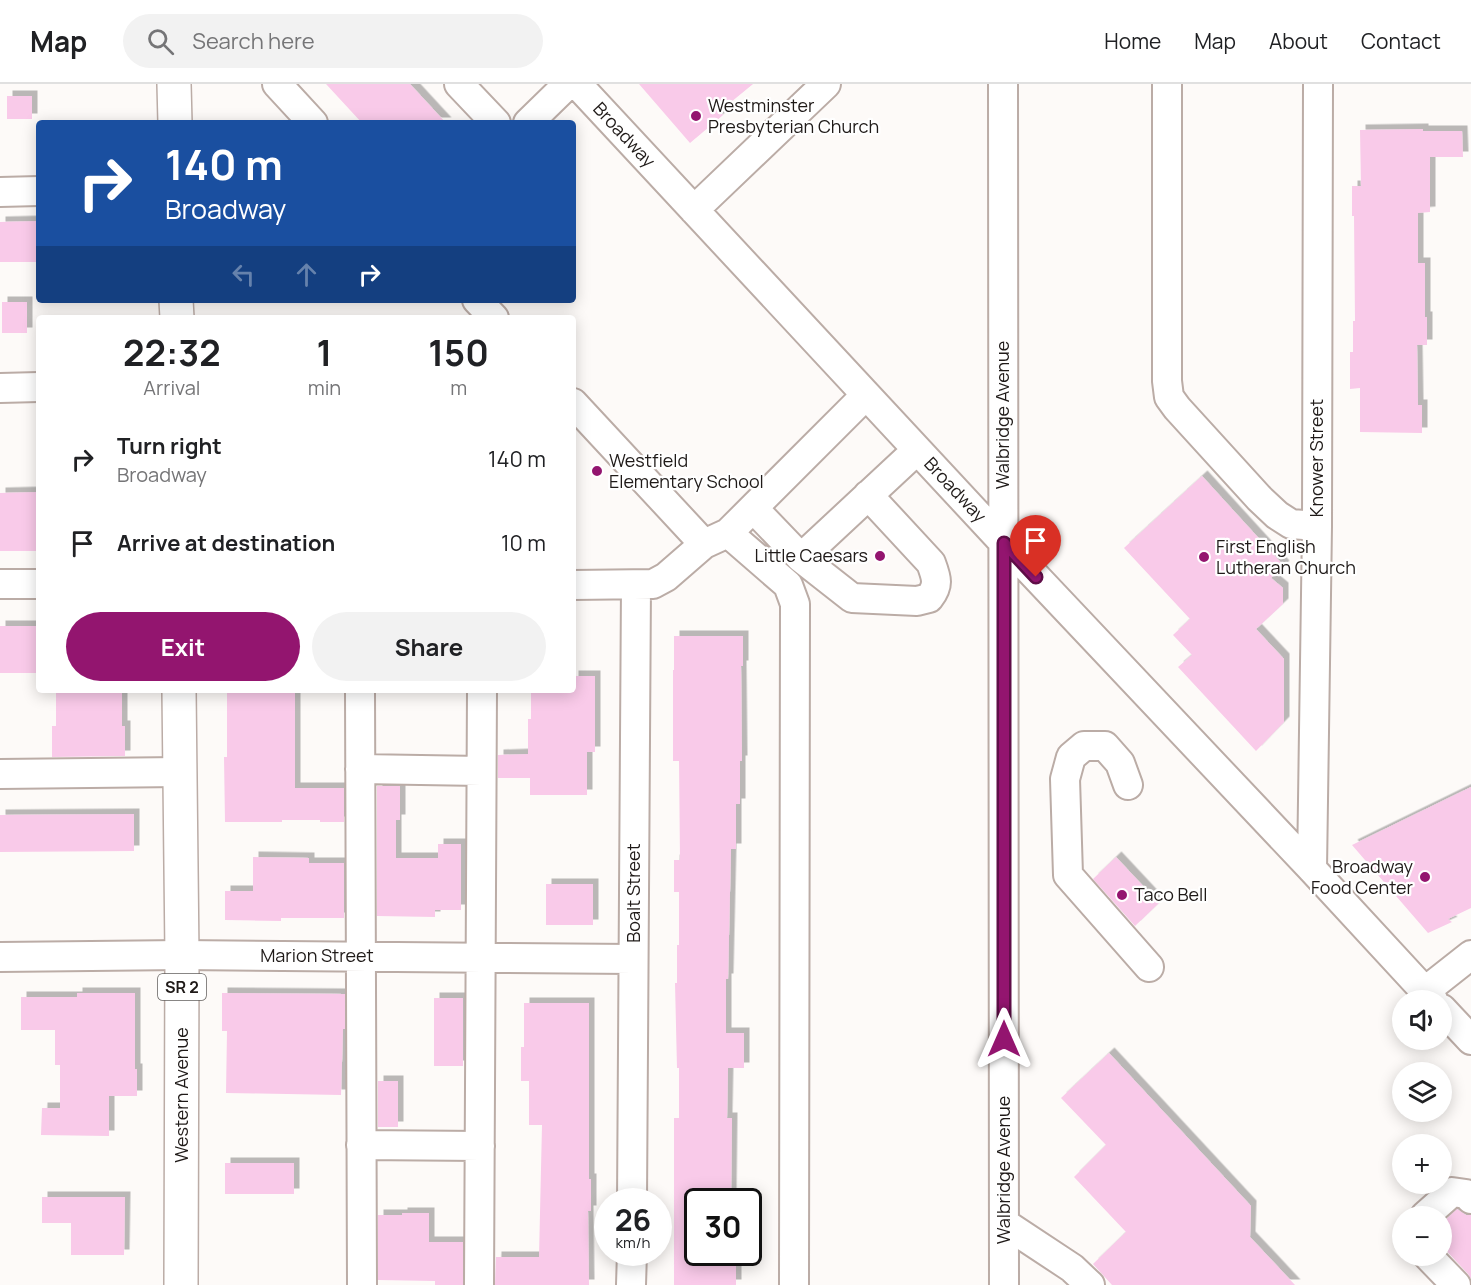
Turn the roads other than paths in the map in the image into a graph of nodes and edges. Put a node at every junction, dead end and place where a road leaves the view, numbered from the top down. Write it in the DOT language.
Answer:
graph roads {
  1 [pos="174,84"];
  2 [pos="277,84"];
  3 [pos="459,84"];
  4 [pos="826,84"];
  5 [pos="1003,84"];
  6 [pos="1167,84"];
  7 [pos="1318,84"];
  8 [pos="579,86"];
  9 [pos="175,120"];
  10 [pos="310,120"];
  11 [pos="493,120"];
  12 [pos="532,120"];
  13 [pos="36,191"];
  14 [pos="0,192"];
  15 [pos="694,210"];
  16 [pos="480,303"];
  17 [pos="491,315"];
  18 [pos="36,387"];
  19 [pos="0,388"];
  20 [pos="866,394"];
  21 [pos="576,406"];
  22 [pos="917,450"];
  23 [pos="868,495"];
  24 [pos="753,508"];
  25 [pos="1317,526"];
  26 [pos="716,539"];
  27 [pos="1004,543"];
  28 [pos="801,558"];
  29 [pos="0,584"];
  30 [pos="36,584"];
  31 [pos="576,585"];
  32 [pos="636,585"];
  33 [pos="179,693"];
  34 [pos="360,693"];
  35 [pos="482,693"];
  36 [pos="360,769"];
  37 [pos="482,771"];
  38 [pos="180,772"];
  39 [pos="0,774"];
  40 [pos="1128,784"];
  41 [pos="1312,869"];
  42 [pos="182,955"];
  43 [pos="1471,955"];
  44 [pos="0,957"];
  45 [pos="361,957"];
  46 [pos="481,958"];
  47 [pos="633,959"];
  48 [pos="1149,967"];
  49 [pos="1424,990"];
  50 [pos="1441,990"];
  51 [pos="1452,1020"];
  52 [pos="1471,1040"];
  53 [pos="362,1145"];
  54 [pos="480,1146"];
  55 [pos="632,1188"];
  56 [pos="1471,1199"];
  57 [pos="1436,1206"];
  58 [pos="1004,1223"];
  59 [pos="632,1266"];
  60 [pos="1438,1266"];
  61 [pos="181,1285"];
  62 [pos="362,1285"];
  63 [pos="479,1285"];
  64 [pos="631,1285"];
  65 [pos="794,1285"];
  66 [pos="1004,1285"];
  67 [pos="1090,1285"];
  68 [pos="1456,1285"];
  1 -- 9 [label="main road"];
  2 -- 10 [label="street"];
  3 -- 11 [label="street"];
  4 -- 15 [label="street"];
  5 -- 27 [label="street, Walbridge Avenue"];
  6 -- 25 [label="street"];
  7 -- 25 [label="street, Knower Street"];
  8 -- 12 [label="street"];
  8 -- 15 [label="street, Broadway"];
  13 -- 14 [label="street"];
  15 -- 20 [label="street, Broadway"];
  16 -- 17 [label="street"];
  18 -- 19 [label="street"];
  20 -- 22 [label="street, Broadway"];
  20 -- 24 [label="street"];
  21 -- 26 [label="street"];
  22 -- 23 [label="street"];
  22 -- 27 [label="street, Broadway"];
  23 -- 28 [label="street"];
  23 -- 28 [label="street"];
  24 -- 26 [label="street"];
  24 -- 28 [label="street"];
  25 -- 41 [label="street, Knower Street"];
  26 -- 32 [label="street"];
  26 -- 65 [label="street"];
  27 -- 41 [label="street, Broadway"];
  27 -- 58 [label="street, Walbridge Avenue"];
  29 -- 30 [label="street"];
  31 -- 32 [label="street"];
  32 -- 47 [label="street, Boalt Street"];
  33 -- 38 [label="main road, Western Avenue / SR 2"];
  34 -- 36 [label="street"];
  35 -- 37 [label="street"];
  36 -- 37 [label="street"];
  36 -- 45 [label="street"];
  37 -- 46 [label="street"];
  38 -- 39 [label="street"];
  38 -- 42 [label="main road, Western Avenue / SR 2"];
  40 -- 48 [label="street"];
  41 -- 49 [label="street, Broadway"];
  42 -- 44 [label="street, Marion Street"];
  42 -- 45 [label="street, Marion Street"];
  42 -- 61 [label="main road, Western Avenue / SR 2"];
  43 -- 50 [label="street"];
  45 -- 46 [label="street, Marion Street"];
  45 -- 53 [label="street"];
  46 -- 47 [label="street, Marion Street"];
  46 -- 54 [label="street"];
  47 -- 55 [label="street, Boalt Street"];
  51 -- 52 [label="street, Broadway"];
  53 -- 54 [label="street"];
  53 -- 62 [label="street"];
  54 -- 63 [label="street"];
  56 -- 57 [label="street"];
  58 -- 66 [label="street, Walbridge Avenue"];
  58 -- 67 [label="street"];
  59 -- 64 [label="street"];
  60 -- 68 [label="street"];
}
